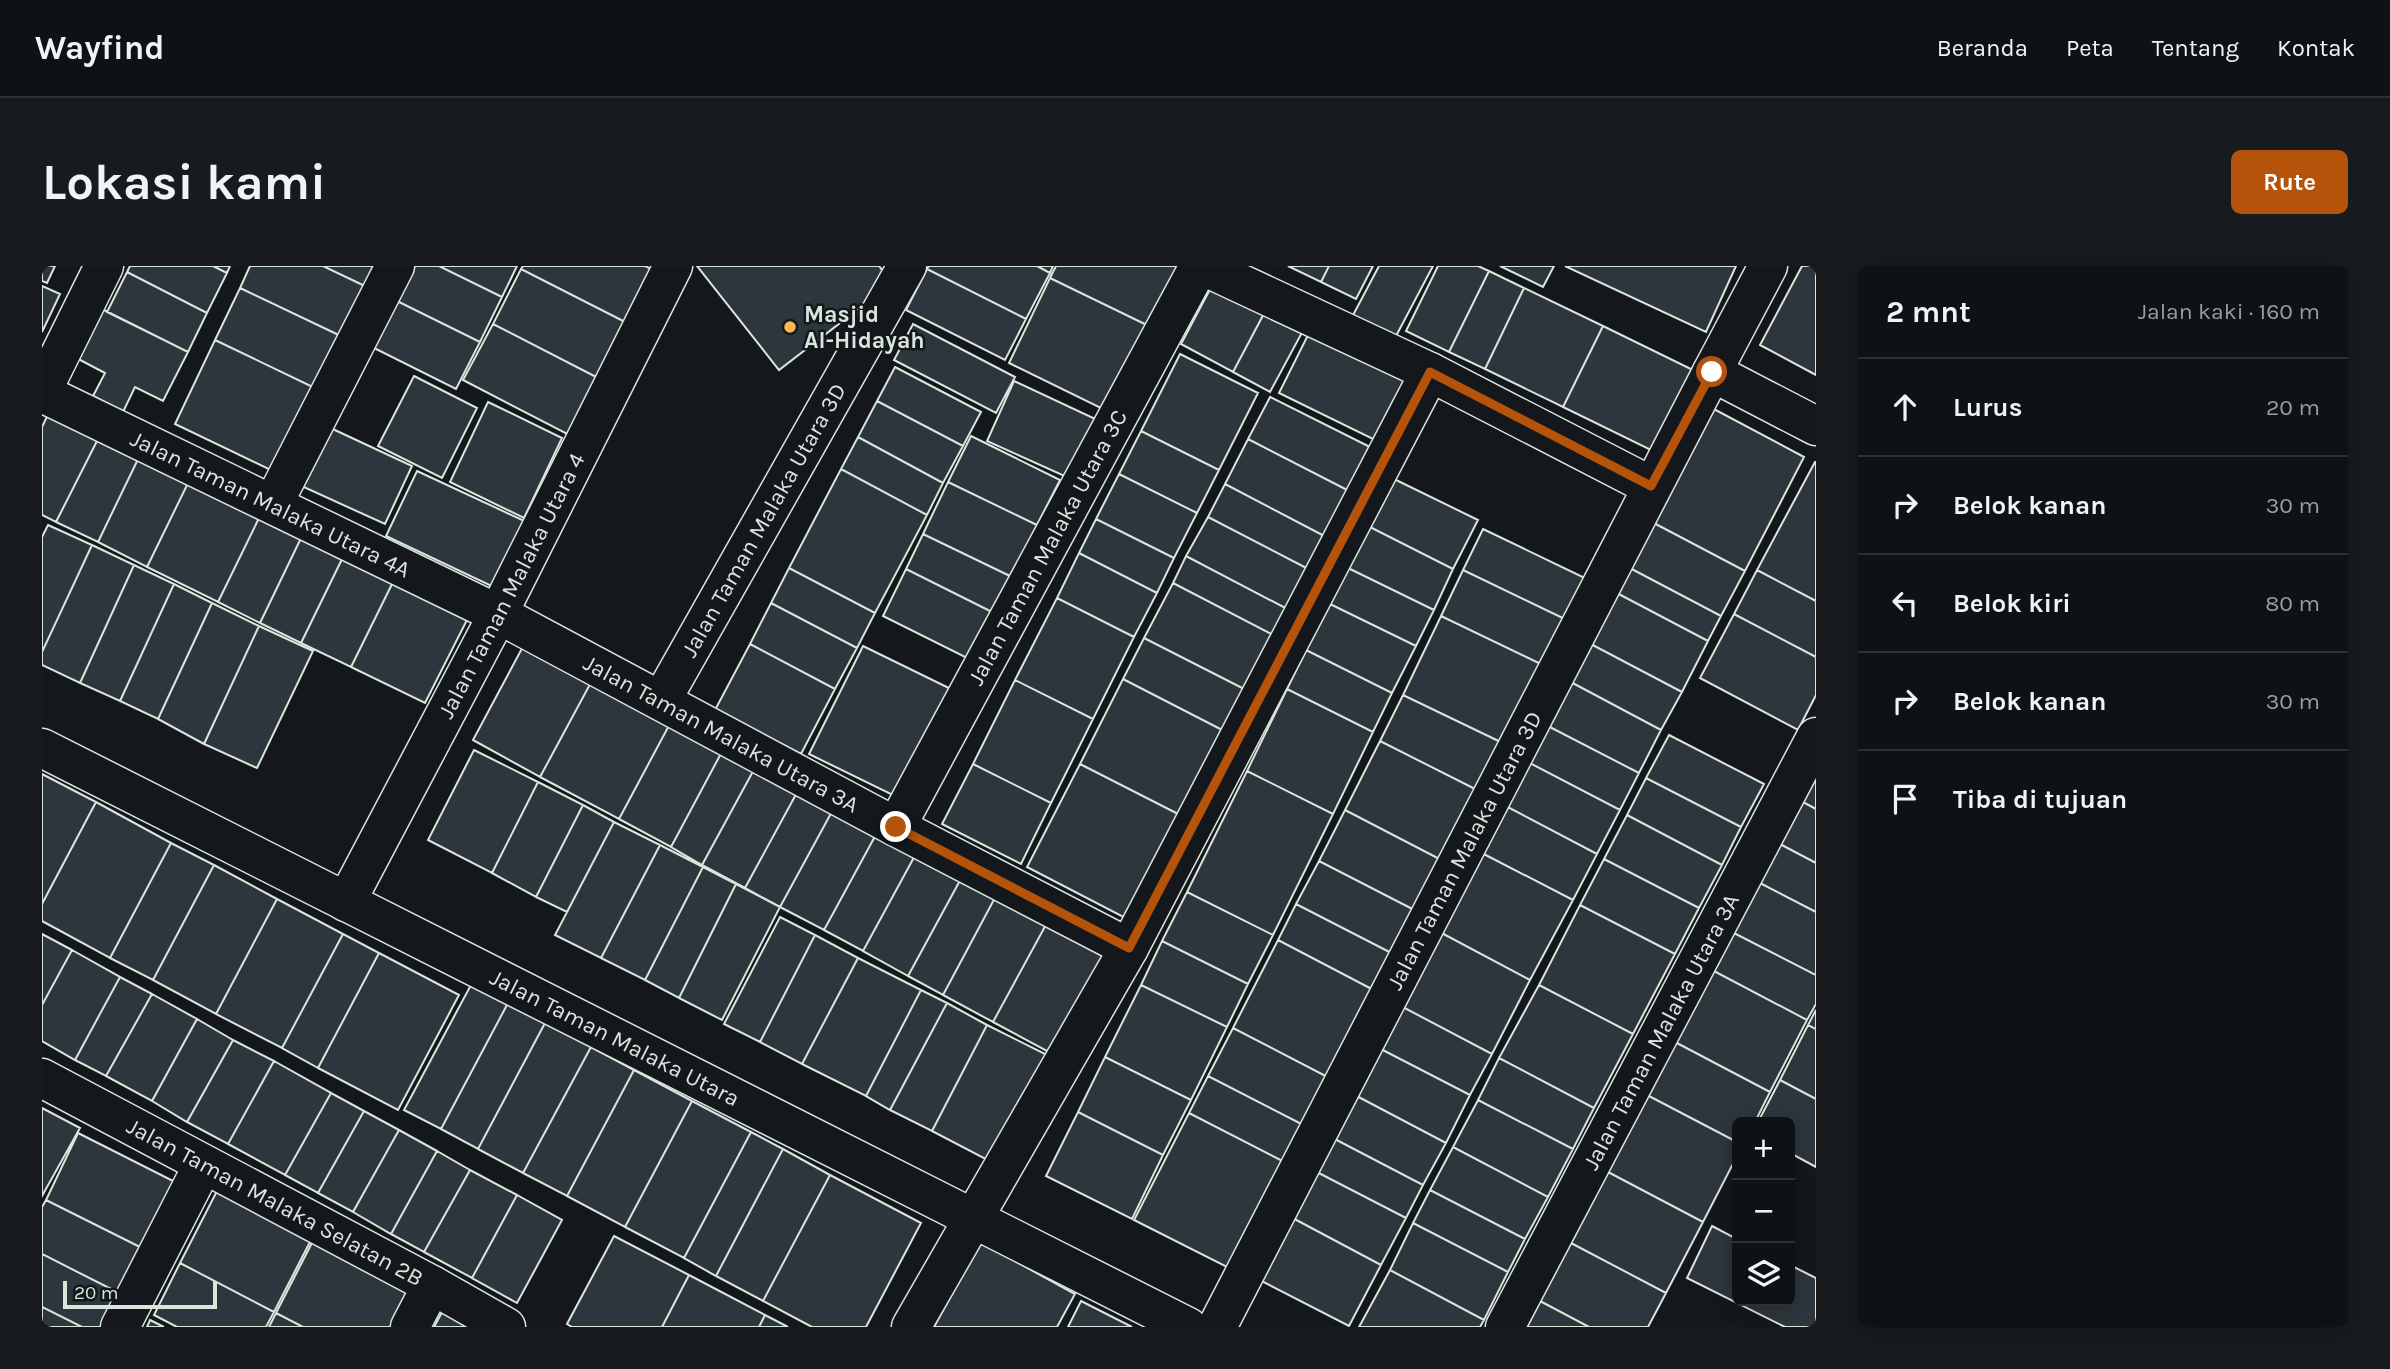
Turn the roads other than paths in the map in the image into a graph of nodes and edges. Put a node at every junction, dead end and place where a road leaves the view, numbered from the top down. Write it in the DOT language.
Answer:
graph roads {
  1 [pos="104,266"];
  2 [pos="396,266"];
  3 [pos="673,266"];
  4 [pos="908,266"];
  5 [pos="1201,266"];
  6 [pos="1768,266"];
  7 [pos="1430,372"];
  8 [pos="1712,372"];
  9 [pos="42,392"];
  10 [pos="1816,426"];
  11 [pos="1651,486"];
  12 [pos="273,504"];
  13 [pos="499,614"];
  14 [pos="661,701"];
  15 [pos="1816,737"];
  16 [pos="42,748"];
  17 [pos="896,827"];
  18 [pos="346,902"];
  19 [pos="1129,948"];
  20 [pos="42,1078"];
  21 [pos="203,1165"];
  22 [pos="973,1219"];
  23 [pos="432,1285"];
  24 [pos="120,1327"];
  25 [pos="410,1327"];
  26 [pos="506,1327"];
  27 [pos="911,1327"];
  28 [pos="1188,1327"];
  29 [pos="1217,1327"];
  30 [pos="1505,1327"];
  1 -- 9 [label="street"];
  2 -- 12 [label="street"];
  3 -- 13 [label="street, Jalan Taman Malaka Utara 4"];
  4 -- 14 [label="street, Jalan Taman Malaka Utara 3D"];
  5 -- 7 [label="street"];
  5 -- 17 [label="street, Jalan Taman Malaka Utara 3C"];
  6 -- 8 [label="street, Jalan Taman Malaka Utara 3D"];
  7 -- 11 [label="street"];
  7 -- 19 [label="street"];
  8 -- 10 [label="street"];
  8 -- 11 [label="street, Jalan Taman Malaka Utara 3D"];
  9 -- 12 [label="street, Jalan Taman Malaka Utara 4A"];
  11 -- 29 [label="street, Jalan Taman Malaka Utara 3D"];
  12 -- 13 [label="street, Jalan Taman Malaka Utara 4A"];
  13 -- 14 [label="street, Jalan Taman Malaka Utara 3A"];
  13 -- 18 [label="street, Jalan Taman Malaka Utara 4"];
  14 -- 17 [label="street, Jalan Taman Malaka Utara 3A"];
  15 -- 30 [label="street, Jalan Taman Malaka Utara 3A"];
  16 -- 18 [label="street, Jalan Taman Malaka Utara"];
  17 -- 19 [label="street, Jalan Taman Malaka Utara 3A"];
  18 -- 22 [label="street, Jalan Taman Malaka Utara"];
  19 -- 22 [label="street"];
  20 -- 21 [label="street, Jalan Taman Malaka Selatan 2B"];
  21 -- 23 [label="street, Jalan Taman Malaka Selatan 2B"];
  21 -- 24 [label="street"];
  22 -- 27 [label="street"];
  22 -- 28 [label="street, Jalan Taman Malaka Utara"];
  23 -- 25 [label="street"];
  23 -- 26 [label="street, Jalan Taman Malaka Selatan 2B"];
}
